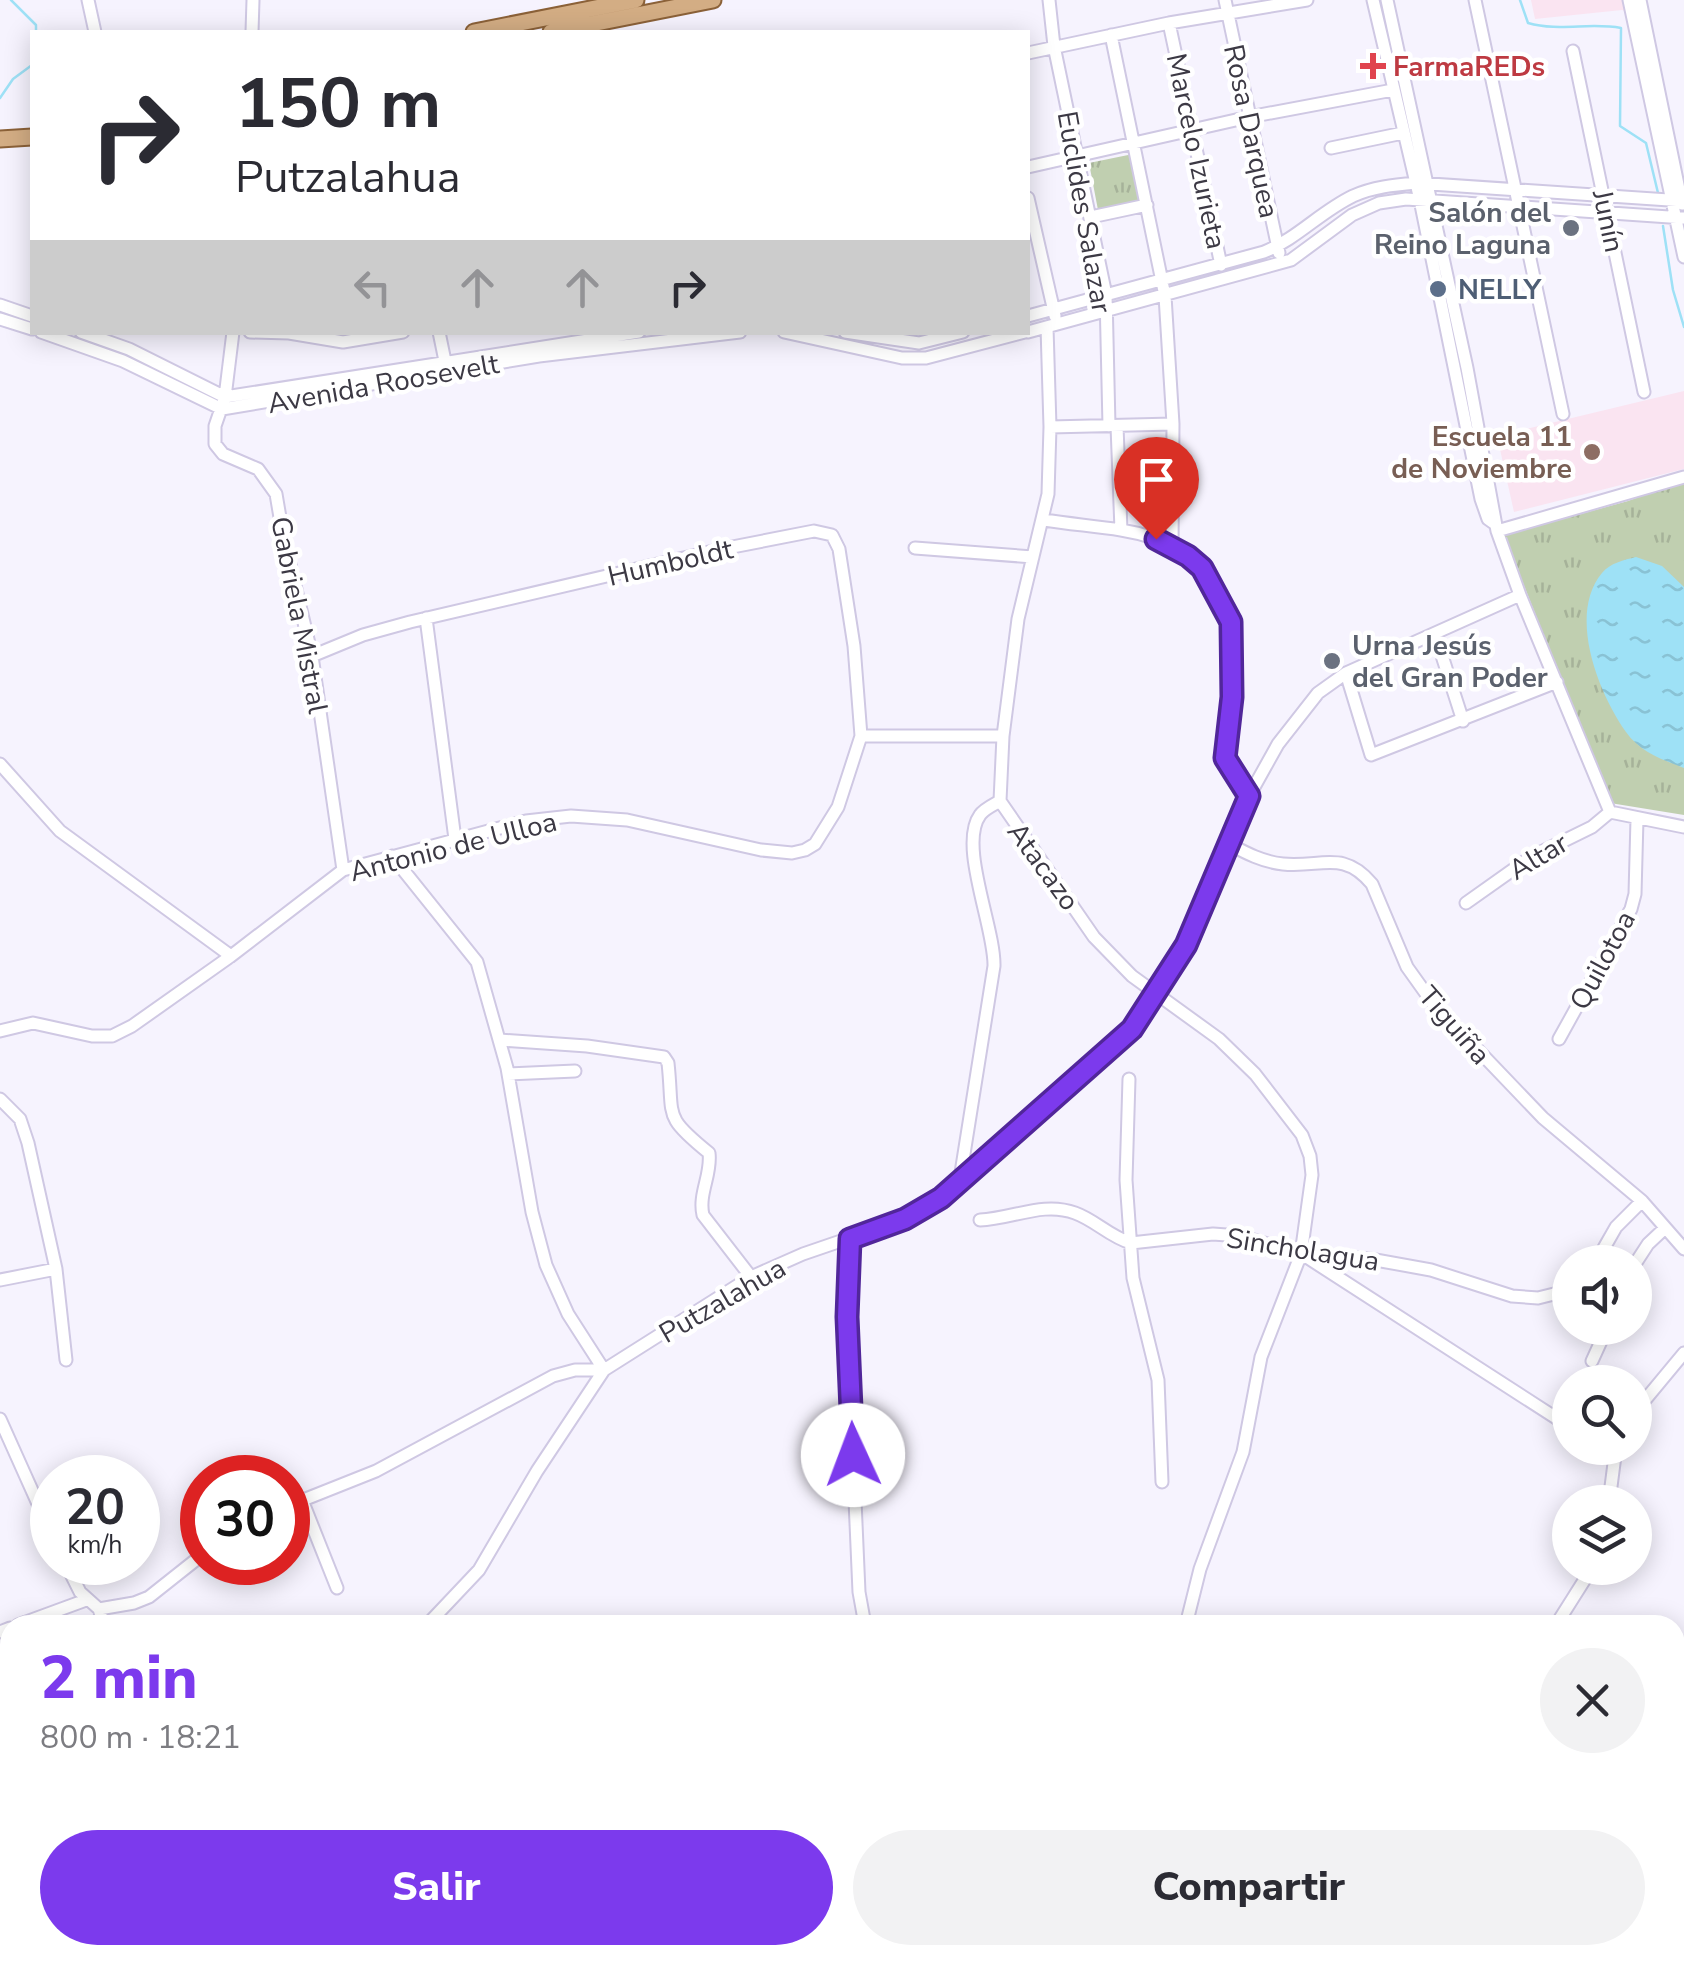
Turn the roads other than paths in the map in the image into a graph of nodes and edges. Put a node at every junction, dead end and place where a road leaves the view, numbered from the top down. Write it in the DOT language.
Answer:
graph roads {
  1 [pos="88,0"];
  2 [pos="253,0"];
  3 [pos="636,0"];
  4 [pos="713,0"];
  5 [pos="1049,0"];
  6 [pos="1307,0"];
  7 [pos="1373,0"];
  8 [pos="1387,0"];
  9 [pos="1475,0"];
  10 [pos="1629,0"];
  11 [pos="1640,0"];
  12 [pos="1226,6"];
  13 [pos="1169,23"];
  14 [pos="540,26"];
  15 [pos="95,30"];
  16 [pos="252,30"];
  17 [pos="496,30"];
  18 [pos="561,30"];
  19 [pos="1111,35"];
  20 [pos="1642,41"];
  21 [pos="1054,46"];
  22 [pos="1573,51"];
  23 [pos="1030,52"];
  24 [pos="1394,90"];
  25 [pos="1249,118"];
  26 [pos="30,128"];
  27 [pos="1192,130"];
  28 [pos="1404,133"];
  29 [pos="7,138"];
  30 [pos="1134,144"];
  31 [pos="1331,148"];
  32 [pos="1076,158"];
  33 [pos="1030,166"];
  34 [pos="1422,184"];
  35 [pos="1516,191"];
  36 [pos="1604,197"];
  37 [pos="1646,199"];
  38 [pos="1426,200"];
  39 [pos="1146,205"];
  40 [pos="1520,205"];
  41 [pos="1030,207"];
  42 [pos="1680,208"];
  43 [pos="1608,211"];
  44 [pos="1647,215"];
  45 [pos="1090,216"];
  46 [pos="1278,246"];
  47 [pos="1684,257"];
  48 [pos="1221,262"];
  49 [pos="1281,262"];
  50 [pos="1162,280"];
  51 [pos="1220,280"];
  52 [pos="1106,295"];
  53 [pos="1165,296"];
  54 [pos="0,305"];
  55 [pos="1053,310"];
  56 [pos="1106,310"];
  57 [pos="30,315"];
  58 [pos="1030,316"];
  59 [pos="0,318"];
  60 [pos="1052,326"];
  61 [pos="30,329"];
  62 [pos="1030,331"];
  63 [pos="49,335"];
  64 [pos="88,335"];
  65 [pos="233,335"];
  66 [pos="301,335"];
  67 [pos="385,335"];
  68 [pos="440,335"];
  69 [pos="606,335"];
  70 [pos="715,335"];
  71 [pos="798,335"];
  72 [pos="865,335"];
  73 [pos="951,335"];
  74 [pos="1014,335"];
  75 [pos="445,361"];
  76 [pos="1644,392"];
  77 [pos="224,403"];
  78 [pos="1563,414"];
  79 [pos="1173,424"];
  80 [pos="1113,426"];
  81 [pos="1050,428"];
  82 [pos="1684,477"];
  83 [pos="1044,520"];
  84 [pos="1496,527"];
  85 [pos="1120,530"];
  86 [pos="914,548"];
  87 [pos="1172,548"];
  88 [pos="1033,557"];
  89 [pos="1520,595"];
  90 [pos="426,618"];
  91 [pos="1435,634"];
  92 [pos="312,656"];
  93 [pos="1346,673"];
  94 [pos="1557,682"];
  95 [pos="1462,721"];
  96 [pos="861,736"];
  97 [pos="1003,736"];
  98 [pos="0,764"];
  99 [pos="1249,796"];
  100 [pos="1000,801"];
  101 [pos="1610,812"];
  102 [pos="1637,819"];
  103 [pos="1684,827"];
  104 [pos="455,839"];
  105 [pos="1229,844"];
  106 [pos="392,856"];
  107 [pos="343,870"];
  108 [pos="1466,903"];
  109 [pos="231,956"];
  110 [pos="1157,992"];
  111 [pos="0,1031"];
  112 [pos="1559,1039"];
  113 [pos="500,1040"];
  114 [pos="575,1072"];
  115 [pos="508,1074"];
  116 [pos="1129,1079"];
  117 [pos="0,1099"];
  118 [pos="960,1179"];
  119 [pos="1642,1201"];
  120 [pos="980,1220"];
  121 [pos="1664,1229"];
  122 [pos="850,1239"];
  123 [pos="1130,1243"];
  124 [pos="1606,1245"];
  125 [pos="1647,1245"];
  126 [pos="1684,1249"];
  127 [pos="1301,1254"];
  128 [pos="56,1270"];
  129 [pos="751,1278"];
  130 [pos="0,1280"];
  131 [pos="1552,1294"];
  132 [pos="1599,1345"];
  133 [pos="1684,1353"];
  134 [pos="66,1360"];
  135 [pos="1592,1361"];
  136 [pos="604,1370"];
  137 [pos="1652,1392"];
  138 [pos="1552,1415"];
  139 [pos="0,1419"];
  140 [pos="1162,1482"];
  141 [pos="30,1486"];
  142 [pos="310,1497"];
  143 [pos="310,1520"];
  144 [pos="180,1572"];
  145 [pos="78,1585"];
  146 [pos="1581,1585"];
  147 [pos="337,1588"];
  148 [pos="86,1600"];
  149 [pos="99,1609"];
  150 [pos="45,1615"];
  151 [pos="101,1615"];
  152 [pos="436,1615"];
  153 [pos="863,1615"];
  154 [pos="1188,1615"];
  155 [pos="1562,1615"];
  1 -- 15 [label="street"];
  2 -- 16 [label="street"];
  3 -- 14 [label="main road"];
  4 -- 18 [label="main road"];
  5 -- 21 [label="street, Euclides Salazar"];
  6 -- 12 [label="street"];
  7 -- 24 [label="street"];
  8 -- 34 [label="street"];
  9 -- 35 [label="street"];
  10 -- 20 [label="street"];
  11 -- 20 [label="street"];
  12 -- 13 [label="street"];
  12 -- 25 [label="street, Rosa Darquea"];
  13 -- 19 [label="street"];
  13 -- 27 [label="street, Marcelo Izurieta"];
  14 -- 17 [label="main road"];
  19 -- 21 [label="street"];
  19 -- 30 [label="street"];
  20 -- 42 [label="street"];
  21 -- 23 [label="street"];
  21 -- 32 [label="street, Euclides Salazar"];
  22 -- 36 [label="street, Junín"];
  24 -- 25 [label="street"];
  24 -- 28 [label="street"];
  25 -- 27 [label="street"];
  25 -- 46 [label="street, Rosa Darquea"];
  26 -- 29 [label="main road"];
  27 -- 30 [label="street"];
  27 -- 48 [label="street, Marcelo Izurieta"];
  28 -- 31 [label="street"];
  28 -- 34 [label="street"];
  30 -- 32 [label="street"];
  30 -- 39 [label="street"];
  32 -- 33 [label="street"];
  32 -- 45 [label="street, Euclides Salazar"];
  34 -- 35 [label="street"];
  34 -- 38 [label="street"];
  34 -- 46 [label="street"];
  35 -- 36 [label="street"];
  35 -- 40 [label="street"];
  36 -- 37 [label="street"];
  36 -- 43 [label="street, Junín"];
  37 -- 42 [label="street"];
  37 -- 44 [label="street"];
  38 -- 40 [label="street"];
  38 -- 49 [label="street"];
  38 -- 84 [label="street"];
  39 -- 45 [label="street"];
  39 -- 50 [label="street"];
  40 -- 43 [label="street"];
  40 -- 78 [label="street"];
  41 -- 55 [label="street, Atacazo"];
  42 -- 44 [label="street"];
  42 -- 47 [label="street"];
  43 -- 44 [label="street"];
  43 -- 76 [label="street, Junín"];
  45 -- 52 [label="street, Euclides Salazar"];
  46 -- 48 [label="street"];
  46 -- 49 [label="street, Rosa Darquea"];
  48 -- 50 [label="street"];
  48 -- 51 [label="street, Marcelo Izurieta"];
  49 -- 51 [label="street"];
  50 -- 52 [label="street"];
  50 -- 53 [label="street"];
  51 -- 53 [label="street"];
  52 -- 55 [label="street"];
  52 -- 56 [label="street, Euclides Salazar"];
  53 -- 56 [label="street"];
  53 -- 79 [label="street"];
  54 -- 57 [label="street"];
  55 -- 58 [label="street"];
  55 -- 60 [label="street, Atacazo"];
  56 -- 60 [label="street"];
  56 -- 80 [label="street, Euclides Salazar"];
  59 -- 61 [label="street"];
  60 -- 62 [label="street"];
  60 -- 81 [label="street, Atacazo"];
  63 -- 77 [label="street"];
  64 -- 77 [label="street, Avenida Roosevelt"];
  65 -- 77 [label="street, Gabriela Mistral"];
  66 -- 67 [label="street"];
  68 -- 75 [label="street"];
  69 -- 75 [label="street, Avenida Roosevelt"];
  70 -- 77 [label="street, Avenida Roosevelt"];
  71 -- 74 [label="street"];
  72 -- 73 [label="street"];
  75 -- 77 [label="street, Avenida Roosevelt"];
  77 -- 92 [label="street, Gabriela Mistral"];
  79 -- 80 [label="street"];
  79 -- 87 [label="street"];
  80 -- 81 [label="street"];
  80 -- 85 [label="street, Euclides Salazar"];
  81 -- 83 [label="street, Atacazo"];
  82 -- 84 [label="street"];
  83 -- 85 [label="street"];
  83 -- 88 [label="street, Atacazo"];
  84 -- 89 [label="street"];
  85 -- 87 [label="street"];
  86 -- 88 [label="street"];
  87 -- 99 [label="street"];
  88 -- 97 [label="street, Atacazo"];
  89 -- 91 [label="street, Putzalahua"];
  89 -- 94 [label="street"];
  90 -- 92 [label="street, Humboldt"];
  90 -- 96 [label="street, Humboldt"];
  90 -- 104 [label="street"];
  91 -- 93 [label="street, Putzalahua"];
  91 -- 95 [label="street"];
  92 -- 107 [label="street, Gabriela Mistral"];
  93 -- 95 [label="street"];
  93 -- 99 [label="street, Putzalahua"];
  94 -- 95 [label="street"];
  94 -- 101 [label="street"];
  96 -- 97 [label="street"];
  96 -- 104 [label="street, Antonio de Ulloa"];
  97 -- 100 [label="street, Atacazo"];
  98 -- 109 [label="street"];
  99 -- 105 [label="street, Putzalahua"];
  100 -- 110 [label="street, Atacazo"];
  100 -- 118 [label="street"];
  101 -- 102 [label="street"];
  101 -- 108 [label="street, Altar"];
  102 -- 103 [label="street"];
  102 -- 112 [label="street, Quilotoa"];
  104 -- 106 [label="street, Antonio de Ulloa"];
  105 -- 110 [label="street, Putzalahua"];
  105 -- 119 [label="street, Tiguiña"];
  106 -- 107 [label="street, Antonio de Ulloa"];
  106 -- 113 [label="street"];
  107 -- 109 [label="street, Antonio de Ulloa"];
  109 -- 111 [label="street, Antonio de Ulloa"];
  110 -- 118 [label="street, Putzalahua"];
  110 -- 127 [label="street, Atacazo"];
  113 -- 115 [label="street"];
  113 -- 129 [label="street"];
  114 -- 115 [label="street"];
  115 -- 136 [label="street"];
  116 -- 123 [label="street"];
  117 -- 128 [label="street"];
  118 -- 122 [label="street, Putzalahua"];
  119 -- 121 [label="street, Tiguiña"];
  119 -- 124 [label="street"];
  120 -- 123 [label="street"];
  121 -- 125 [label="street"];
  121 -- 126 [label="street, Tiguiña"];
  122 -- 129 [label="street, Putzalahua"];
  122 -- 153 [label="street"];
  123 -- 127 [label="street, Sincholagua"];
  123 -- 140 [label="street"];
  127 -- 131 [label="street, Sincholagua"];
  127 -- 138 [label="street"];
  127 -- 154 [label="street, Atacazo"];
  128 -- 130 [label="street"];
  128 -- 134 [label="street"];
  129 -- 136 [label="street, Putzalahua"];
  132 -- 135 [label="street"];
  133 -- 137 [label="street"];
  136 -- 142 [label="street"];
  136 -- 152 [label="street, Putzalahua"];
  139 -- 141 [label="street"];
  143 -- 147 [label="street"];
  144 -- 149 [label="street"];
  145 -- 148 [label="street"];
  146 -- 155 [label="street"];
  148 -- 149 [label="street"];
  148 -- 150 [label="street"];
  149 -- 151 [label="street"];
}
